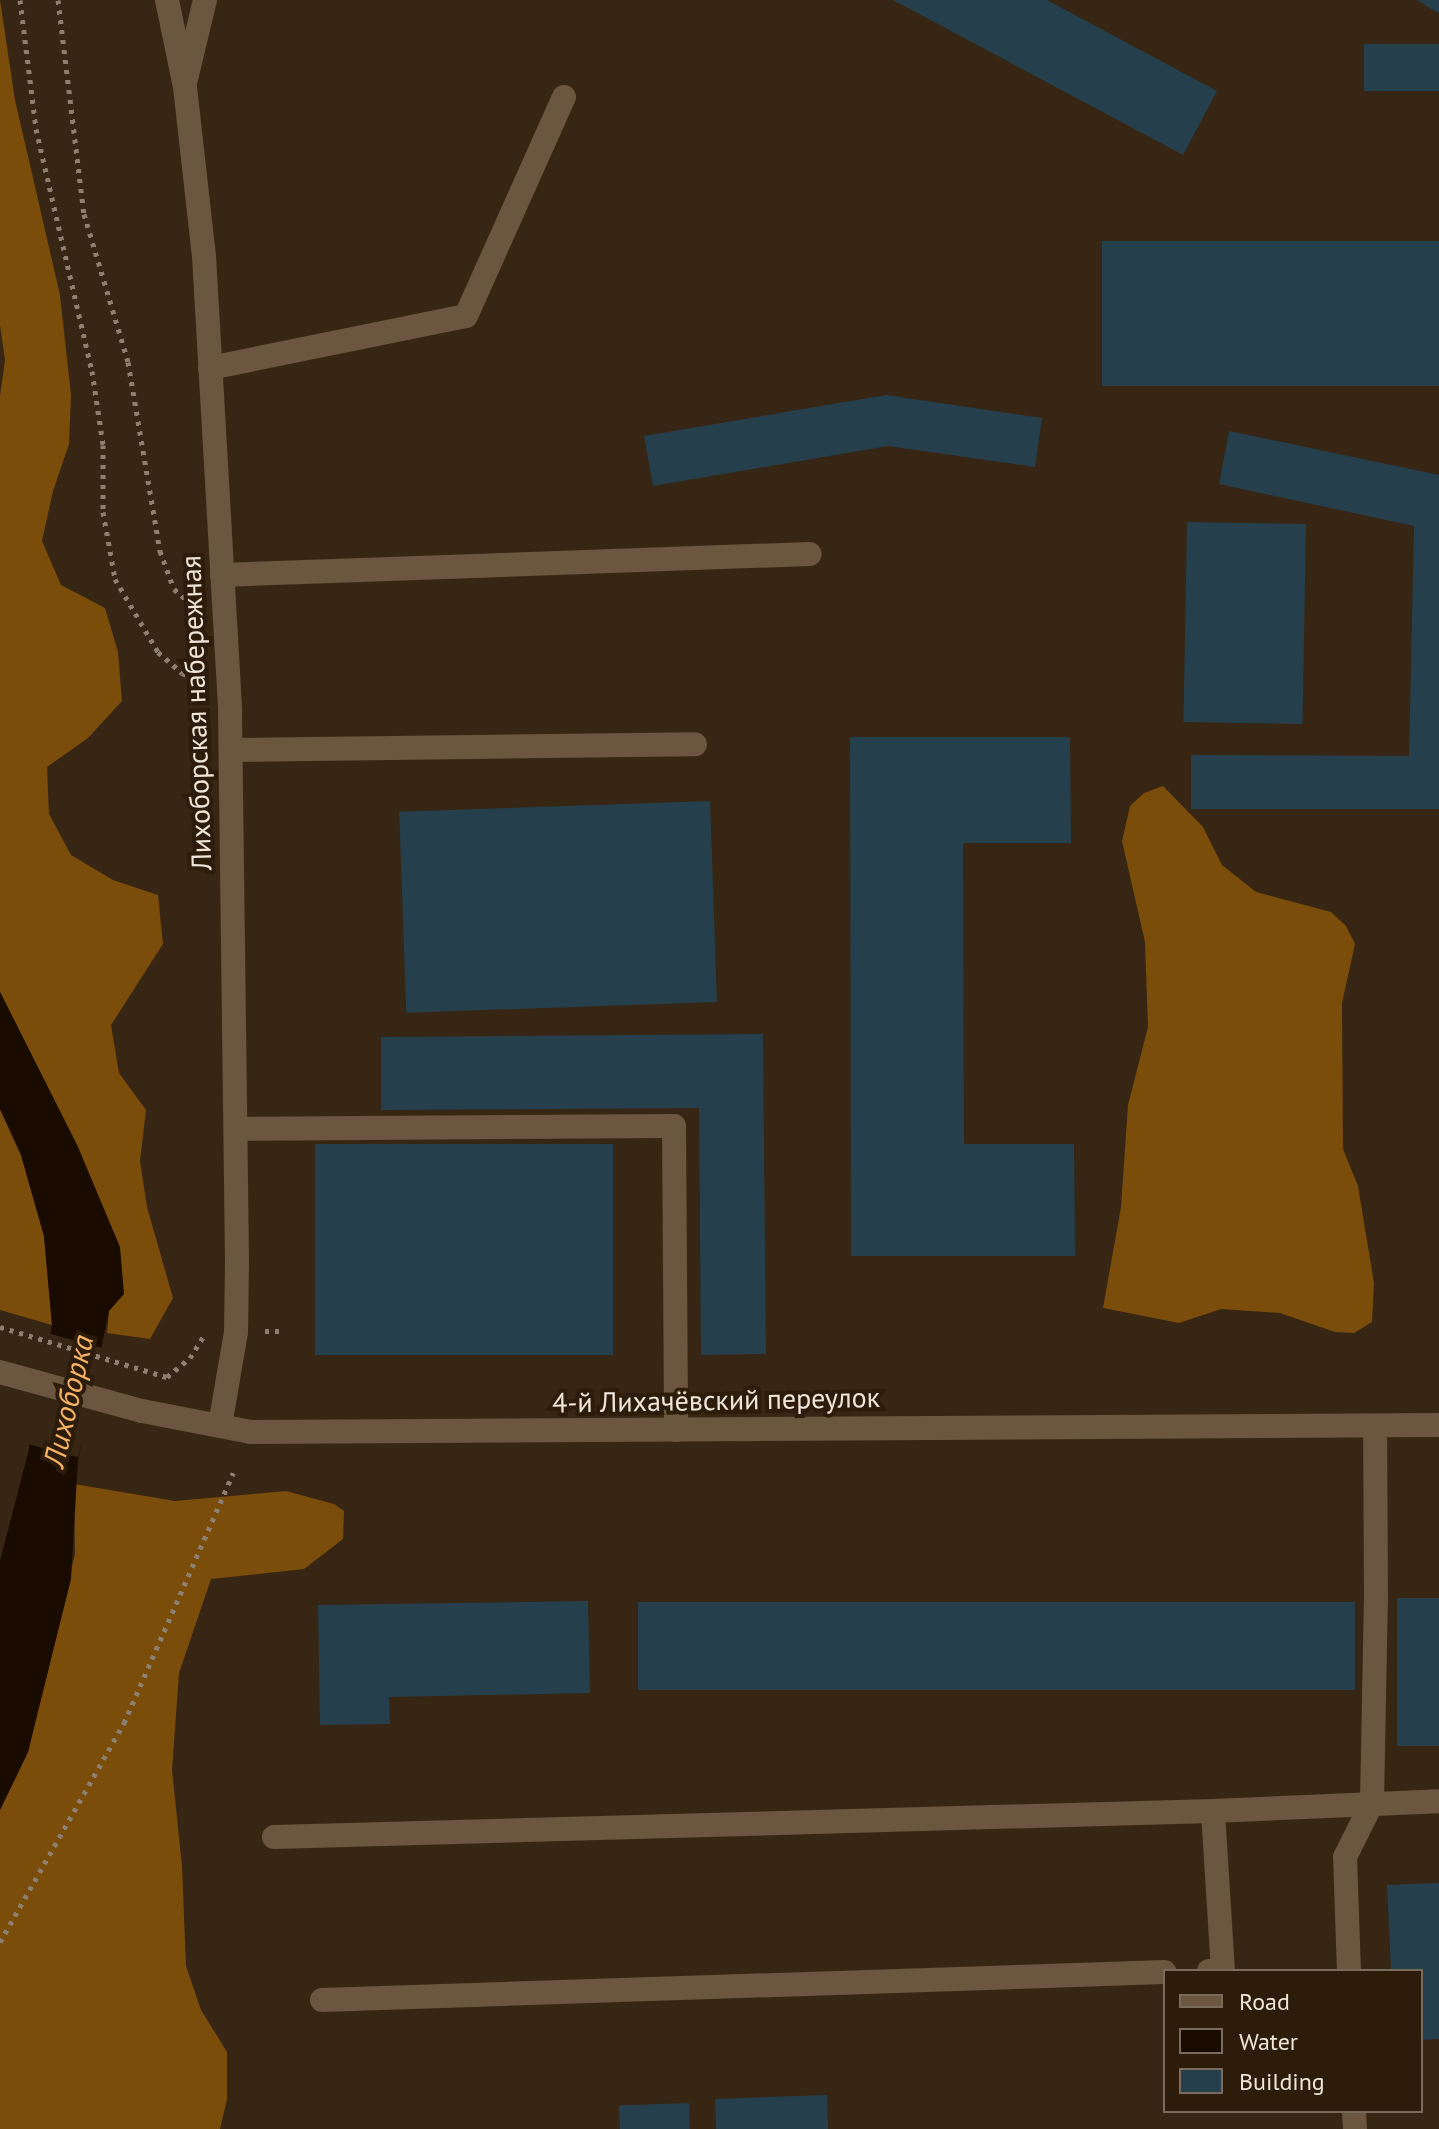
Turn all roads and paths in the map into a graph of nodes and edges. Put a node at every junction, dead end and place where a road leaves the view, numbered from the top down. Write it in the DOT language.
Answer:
graph roads {
  1 [pos="20,0"];
  2 [pos="58,0"];
  3 [pos="167,0"];
  4 [pos="205,0"];
  5 [pos="185,87"];
  6 [pos="564,97"];
  7 [pos="210,368"];
  8 [pos="810,554"];
  9 [pos="222,575"];
  10 [pos="198,594"];
  11 [pos="201,667"];
  12 [pos="695,744"];
  13 [pos="231,750"];
  14 [pos="236,1129"];
  15 [pos="0,1327"];
  16 [pos="204,1335"];
  17 [pos="2,1373"];
  18 [pos="1439,1425"];
  19 [pos="220,1426"];
  20 [pos="1375,1426"];
  21 [pos="676,1430"];
  22 [pos="233,1473"];
  23 [pos="1439,1801"];
  24 [pos="1372,1803"];
  25 [pos="1213,1811"];
  26 [pos="274,1837"];
  27 [pos="0,1942"];
  28 [pos="1223,1969"];
  29 [pos="1349,1969"];
  30 [pos="1163,1972"];
  31 [pos="322,2000"];
  1 -- 11 [label="path"];
  2 -- 10 [label="path"];
  3 -- 5 [label="street, Лихоборская набережная"];
  4 -- 5 [label="street"];
  5 -- 7 [label="street, Лихоборская набережная"];
  6 -- 7 [label="street"];
  7 -- 9 [label="street, Лихоборская набережная"];
  8 -- 9 [label="street"];
  9 -- 13 [label="street, Лихоборская набережная"];
  12 -- 13 [label="street"];
  13 -- 14 [label="street, Лихоборская набережная"];
  14 -- 19 [label="street, Лихоборская набережная"];
  14 -- 21 [label="street"];
  15 -- 16 [label="path"];
  17 -- 19 [label="street, 4-й Лихачёвский переулок"];
  18 -- 20 [label="street, 4-й Лихачёвский переулок"];
  19 -- 21 [label="street, 4-й Лихачёвский переулок"];
  20 -- 21 [label="street, 4-й Лихачёвский переулок"];
  20 -- 24 [label="street"];
  22 -- 27 [label="path"];
  23 -- 24 [label="street"];
  24 -- 25 [label="street"];
  24 -- 29 [label="street"];
  25 -- 26 [label="street"];
  25 -- 28 [label="street"];
  30 -- 31 [label="street"];
}
